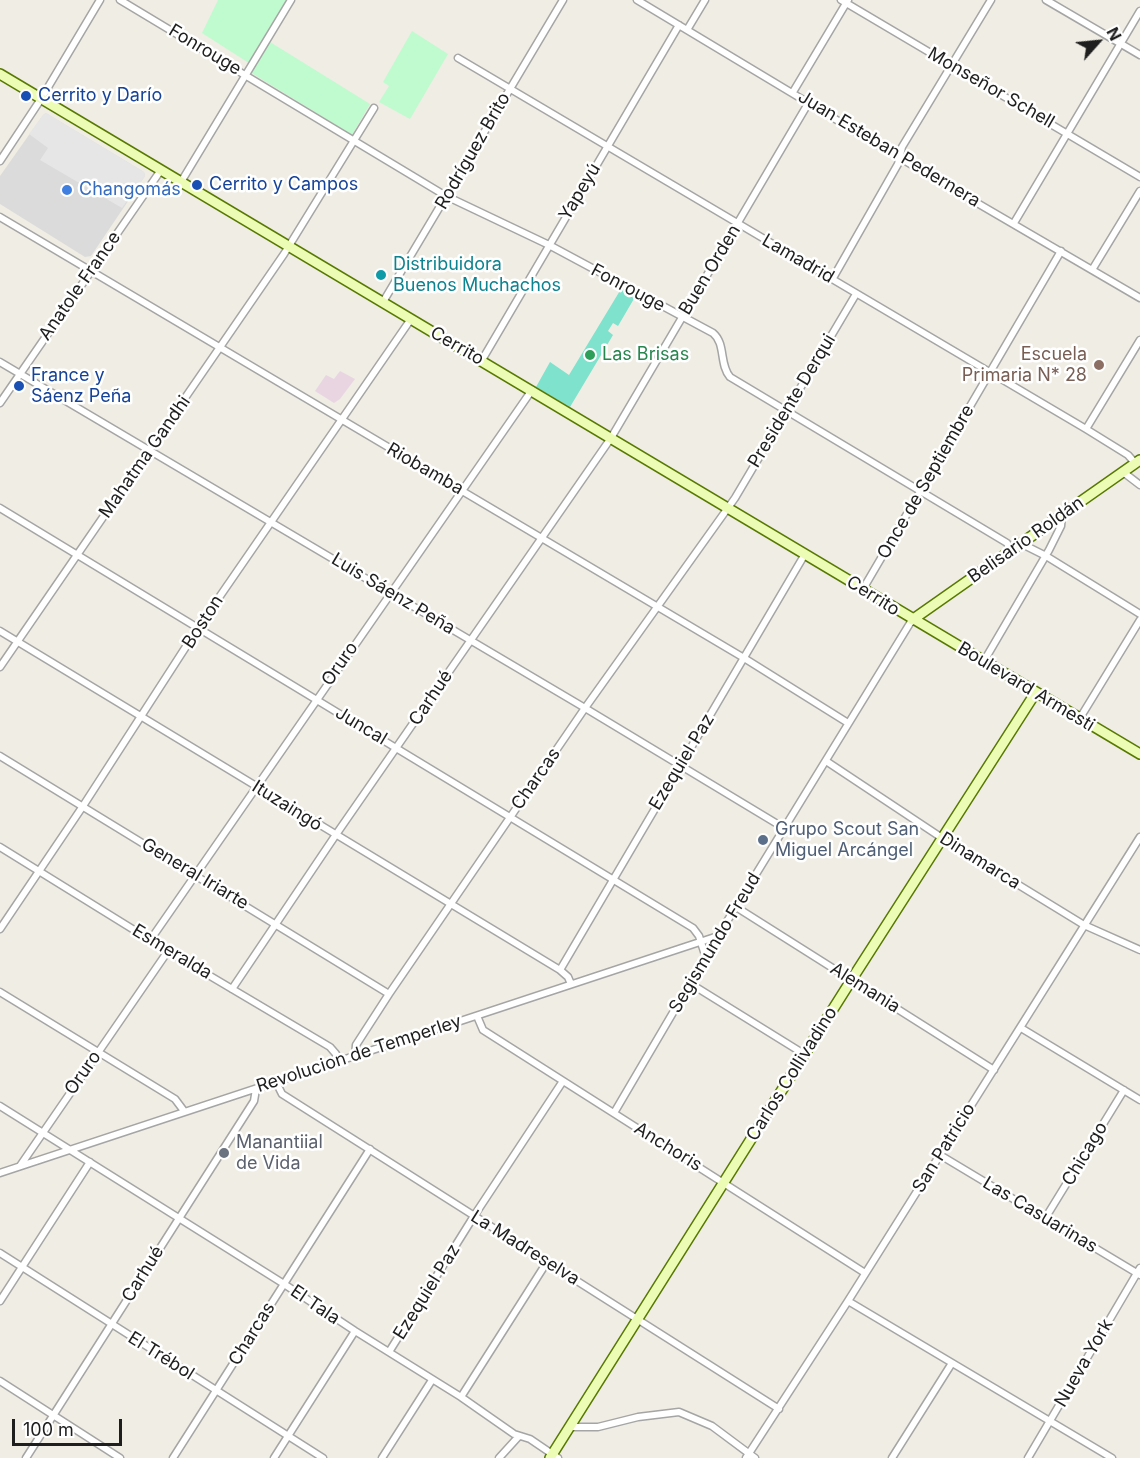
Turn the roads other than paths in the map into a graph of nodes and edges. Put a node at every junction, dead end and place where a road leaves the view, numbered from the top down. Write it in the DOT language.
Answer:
graph roads {
  1 [pos="100,0"];
  2 [pos="120,0"];
  3 [pos="291,0"];
  4 [pos="562,0"];
  5 [pos="638,0"];
  6 [pos="705,0"];
  7 [pos="991,0"];
  8 [pos="1046,0"];
  9 [pos="845,1"];
  10 [pos="1140,11"];
  11 [pos="679,25"];
  12 [pos="687,30"];
  13 [pos="1121,44"];
  14 [pos="1140,55"];
  15 [pos="458,58"];
  16 [pos="952,66"];
  17 [pos="0,74"];
  18 [pos="246,74"];
  19 [pos="509,89"];
  20 [pos="793,92"];
  21 [pos="42,99"];
  22 [pos="809,102"];
  23 [pos="374,108"];
  24 [pos="1068,134"];
  25 [pos="354,140"];
  26 [pos="608,146"];
  27 [pos="900,158"];
  28 [pos="0,161"];
  29 [pos="161,170"];
  30 [pos="1140,177"];
  31 [pos="181,182"];
  32 [pos="1140,191"];
  33 [pos="446,196"];
  34 [pos="0,217"];
  35 [pos="1014,223"];
  36 [pos="738,224"];
  37 [pos="549,245"];
  38 [pos="289,246"];
  39 [pos="1061,251"];
  40 [pos="1092,270"];
  41 [pos="90,272"];
  42 [pos="833,278"];
  43 [pos="856,294"];
  44 [pos="1140,298"];
  45 [pos="383,302"];
  46 [pos="682,317"];
  47 [pos="411,319"];
  48 [pos="1140,340"];
  49 [pos="221,348"];
  50 [pos="482,360"];
  51 [pos="0,362"];
  52 [pos="990,373"];
  53 [pos="20,374"];
  54 [pos="532,390"];
  55 [pos="0,403"];
  56 [pos="786,410"];
  57 [pos="340,420"];
  58 [pos="1086,429"];
  59 [pos="611,438"];
  60 [pos="149,450"];
  61 [pos="1137,461"];
  62 [pos="1123,472"];
  63 [pos="1140,485"];
  64 [pos="461,490"];
  65 [pos="920,491"];
  66 [pos="728,507"];
  67 [pos="0,508"];
  68 [pos="1062,515"];
  69 [pos="270,521"];
  70 [pos="542,539"];
  71 [pos="1022,544"];
  72 [pos="1011,551"];
  73 [pos="78,554"];
  74 [pos="806,554"];
  75 [pos="1046,556"];
  76 [pos="863,588"];
  77 [pos="390,592"];
  78 [pos="658,609"];
  79 [pos="1140,614"];
  80 [pos="912,620"];
  81 [pos="1140,620"];
  82 [pos="198,628"];
  83 [pos="0,631"];
  84 [pos="471,640"];
  85 [pos="17,642"];
  86 [pos="744,658"];
  87 [pos="984,661"];
  88 [pos="0,667"];
  89 [pos="1036,692"];
  90 [pos="316,699"];
  91 [pos="585,708"];
  92 [pos="141,717"];
  93 [pos="1080,718"];
  94 [pos="848,723"];
  95 [pos="397,748"];
  96 [pos="1140,754"];
  97 [pos="0,756"];
  98 [pos="825,761"];
  99 [pos="681,765"];
  100 [pos="256,786"];
  101 [pos="83,806"];
  102 [pos="510,817"];
  103 [pos="784,828"];
  104 [pos="335,836"];
  105 [pos="1140,837"];
  106 [pos="942,838"];
  107 [pos="0,847"];
  108 [pos="40,871"];
  109 [pos="195,874"];
  110 [pos="612,880"];
  111 [pos="450,904"];
  112 [pos="736,907"];
  113 [pos="276,923"];
  114 [pos="1084,925"];
  115 [pos="0,929"];
  116 [pos="718,936"];
  117 [pos="151,939"];
  118 [pos="701,941"];
  119 [pos="1140,950"];
  120 [pos="168,951"];
  121 [pos="706,958"];
  122 [pos="560,970"];
  123 [pos="852,979"];
  124 [pos="571,984"];
  125 [pos="691,984"];
  126 [pos="232,989"];
  127 [pos="0,992"];
  128 [pos="388,994"];
  129 [pos="477,1016"];
  130 [pos="1021,1028"];
  131 [pos="98,1052"];
  132 [pos="804,1054"];
  133 [pos="356,1056"];
  134 [pos="337,1062"];
  135 [pos="994,1070"];
  136 [pos="563,1081"];
  137 [pos="276,1082"];
  138 [pos="256,1089"];
  139 [pos="1124,1090"];
  140 [pos="1140,1100"];
  141 [pos="0,1106"];
  142 [pos="184,1111"];
  143 [pos="614,1113"];
  144 [pos="43,1132"];
  145 [pos="72,1149"];
  146 [pos="370,1149"];
  147 [pos="940,1155"];
  148 [pos="90,1162"];
  149 [pos="20,1167"];
  150 [pos="0,1173"];
  151 [pos="725,1182"];
  152 [pos="474,1216"];
  153 [pos="179,1217"];
  154 [pos="1046,1217"];
  155 [pos="0,1253"];
  156 [pos="547,1262"];
  157 [pos="22,1266"];
  158 [pos="1139,1272"];
  159 [pos="865,1273"];
  160 [pos="284,1284"];
  161 [pos="0,1301"];
  162 [pos="848,1301"];
  163 [pos="637,1318"];
  164 [pos="111,1324"];
  165 [pos="355,1331"];
  166 [pos="389,1352"];
  167 [pos="952,1363"];
  168 [pos="432,1380"];
  169 [pos="0,1381"];
  170 [pos="216,1390"];
  171 [pos="461,1397"];
  172 [pos="779,1409"];
  173 [pos="53,1415"];
  174 [pos="1051,1421"];
  175 [pos="569,1426"];
  176 [pos="288,1435"];
  177 [pos="519,1436"];
  178 [pos="747,1455"];
  179 [pos="553,1457"];
  180 [pos="26,1458"];
  181 [pos="120,1458"];
  182 [pos="172,1458"];
  183 [pos="274,1458"];
  184 [pos="323,1458"];
  185 [pos="382,1458"];
  186 [pos="499,1458"];
  187 [pos="755,1458"];
  188 [pos="892,1458"];
  189 [pos="1028,1458"];
  190 [pos="1112,1458"];
  1 -- 21 [label="street"];
  2 -- 18 [label="street, Fonrouge"];
  3 -- 18 [label="street"];
  4 -- 19 [label="street, Rodríguez Brito"];
  5 -- 11 [label="street, Juan Esteban Pedernera"];
  6 -- 12 [label="street"];
  7 -- 16 [label="street"];
  8 -- 13 [label="street"];
  9 -- 16 [label="street, Monseñor Schell"];
  9 -- 20 [label="street"];
  10 -- 13 [label="street"];
  11 -- 12 [label="street, Juan Esteban Pedernera"];
  11 -- 26 [label="street, Yapeyú"];
  12 -- 20 [label="street, Juan Esteban Pedernera"];
  13 -- 14 [label="street"];
  13 -- 24 [label="street"];
  15 -- 19 [label="street, Lamadrid"];
  16 -- 24 [label="street, Monseñor Schell"];
  16 -- 27 [label="street"];
  17 -- 21 [label="main road, Cerrito"];
  18 -- 25 [label="street, Fonrouge"];
  18 -- 31 [label="street"];
  19 -- 26 [label="street, Lamadrid"];
  19 -- 33 [label="street, Rodríguez Brito"];
  20 -- 22 [label="street, Juan Esteban Pedernera"];
  21 -- 28 [label="street"];
  21 -- 29 [label="main road, Cerrito"];
  22 -- 27 [label="street, Juan Esteban Pedernera"];
  22 -- 36 [label="street, Buen Orden"];
  23 -- 25 [label="street, Mahatma Gandhi"];
  24 -- 30 [label="street, Monseñor Schell"];
  24 -- 35 [label="street"];
  25 -- 33 [label="street, Fonrouge"];
  25 -- 38 [label="street, Mahatma Gandhi"];
  26 -- 36 [label="street, Lamadrid"];
  26 -- 37 [label="street, Yapeyú"];
  27 -- 35 [label="street, Juan Esteban Pedernera"];
  27 -- 42 [label="street"];
  29 -- 31 [label="main road, Cerrito"];
  29 -- 41 [label="street, Anatole France"];
  31 -- 38 [label="main road, Cerrito"];
  32 -- 40 [label="street"];
  33 -- 37 [label="street, Fonrouge"];
  33 -- 45 [label="street, Rodríguez Brito"];
  34 -- 41 [label="street, Riobamba"];
  35 -- 39 [label="street, Juan Esteban Pedernera"];
  36 -- 42 [label="street, Lamadrid"];
  36 -- 46 [label="street, Buen Orden"];
  37 -- 46 [label="street, Fonrouge"];
  37 -- 50 [label="street, Yapeyú"];
  38 -- 45 [label="main road, Cerrito"];
  38 -- 49 [label="street, Mahatma Gandhi"];
  39 -- 40 [label="street, Juan Esteban Pedernera"];
  39 -- 52 [label="street, Once de Septiembre"];
  40 -- 44 [label="street, Juan Esteban Pedernera"];
  41 -- 49 [label="street, Riobamba"];
  41 -- 53 [label="street, Anatole France"];
  42 -- 43 [label="street, Lamadrid"];
  43 -- 52 [label="street, Lamadrid"];
  43 -- 56 [label="street, Presidente Derqui"];
  45 -- 47 [label="main road, Cerrito"];
  46 -- 56 [label="street, Fonrouge"];
  46 -- 59 [label="street, Buen Orden"];
  47 -- 50 [label="main road, Cerrito"];
  47 -- 57 [label="street, Boston"];
  48 -- 58 [label="street"];
  49 -- 57 [label="street, Riobamba"];
  49 -- 60 [label="street, Mahatma Gandhi"];
  50 -- 54 [label="main road, Cerrito"];
  51 -- 53 [label="street, Luis Sáenz Peña"];
  52 -- 58 [label="street, Lamadrid"];
  52 -- 65 [label="street, Once de Septiembre"];
  53 -- 55 [label="street, Anatole France"];
  53 -- 60 [label="street, Luis Sáenz Peña"];
  54 -- 59 [label="main road, Cerrito"];
  54 -- 64 [label="street, Oruro"];
  56 -- 65 [label="street, Fonrouge"];
  56 -- 66 [label="street, Presidente Derqui"];
  57 -- 64 [label="street, Riobamba"];
  57 -- 69 [label="street, Boston"];
  58 -- 61 [label="street, Lamadrid"];
  59 -- 66 [label="main road, Cerrito"];
  59 -- 70 [label="street, Carhué"];
  60 -- 69 [label="street, Luis Sáenz Peña"];
  60 -- 73 [label="street, Mahatma Gandhi"];
  61 -- 62 [label="main road, Belisario Roldán"];
  62 -- 63 [label="street"];
  62 -- 68 [label="main road, Belisario Roldán"];
  64 -- 70 [label="street, Riobamba"];
  64 -- 77 [label="street, Oruro"];
  65 -- 72 [label="street, Fonrouge"];
  65 -- 76 [label="street, Once de Septiembre"];
  66 -- 74 [label="main road, Cerrito"];
  66 -- 78 [label="street, Charcas"];
  67 -- 73 [label="street, Juncal"];
  68 -- 71 [label="main road, Belisario Roldán"];
  68 -- 75 [label="street"];
  69 -- 77 [label="street, Luis Sáenz Peña"];
  69 -- 82 [label="street, Boston"];
  70 -- 78 [label="street, Riobamba"];
  70 -- 84 [label="street, Carhué"];
  71 -- 72 [label="main road, Belisario Roldán"];
  71 -- 75 [label="street"];
  72 -- 80 [label="main road, Belisario Roldán"];
  73 -- 82 [label="street, Juncal"];
  73 -- 85 [label="street, Mahatma Gandhi"];
  74 -- 76 [label="main road, Cerrito"];
  74 -- 86 [label="street, Ezequiel Paz"];
  75 -- 79 [label="street"];
  75 -- 87 [label="street"];
  76 -- 80 [label="main road, Cerrito"];
  77 -- 84 [label="street, Luis Sáenz Peña"];
  77 -- 90 [label="street, Oruro"];
  78 -- 86 [label="street, Riobamba"];
  78 -- 91 [label="street, Charcas"];
  80 -- 87 [label="main road, Boulevard Armesti"];
  80 -- 94 [label="street, Segismundo Freud"];
  81 -- 93 [label="street"];
  82 -- 90 [label="street, Juncal"];
  82 -- 92 [label="street, Boston"];
  83 -- 85 [label="street, Ituzaingó"];
  84 -- 91 [label="street, Luis Sáenz Peña"];
  84 -- 95 [label="street, Carhué"];
  85 -- 88 [label="street, Mahatma Gandhi"];
  85 -- 92 [label="street, Ituzaingó"];
  86 -- 94 [label="street, Riobamba"];
  86 -- 99 [label="street, Ezequiel Paz"];
  87 -- 89 [label="main road, Boulevard Armesti"];
  89 -- 93 [label="main road, Boulevard Armesti"];
  89 -- 106 [label="main road, Carlos Collivadino"];
  90 -- 95 [label="street, Juncal"];
  90 -- 100 [label="street, Oruro"];
  91 -- 99 [label="street, Luis Sáenz Peña"];
  91 -- 102 [label="street, Charcas"];
  92 -- 100 [label="street, Ituzaingó"];
  92 -- 101 [label="street, Boston"];
  93 -- 96 [label="main road, Boulevard Armesti"];
  94 -- 98 [label="street, Segismundo Freud"];
  95 -- 102 [label="street, Juncal"];
  95 -- 104 [label="street, Carhué"];
  97 -- 101 [label="street, General Iriarte"];
  98 -- 103 [label="street, Segismundo Freud"];
  98 -- 106 [label="street, Dinamarca"];
  99 -- 103 [label="street, Luis Sáenz Peña"];
  99 -- 110 [label="street, Ezequiel Paz"];
  100 -- 104 [label="street, Ituzaingó"];
  100 -- 109 [label="street, Oruro"];
  101 -- 108 [label="street, Boston"];
  101 -- 109 [label="street, General Iriarte"];
  102 -- 110 [label="street, Juncal"];
  102 -- 111 [label="street, Charcas"];
  103 -- 112 [label="street, Segismundo Freud"];
  104 -- 111 [label="street, Ituzaingó"];
  104 -- 113 [label="street, Carhué"];
  105 -- 114 [label="street, San Patricio"];
  106 -- 114 [label="street, Dinamarca"];
  106 -- 123 [label="main road, Carlos Collivadino"];
  107 -- 108 [label="street, Esmeralda"];
  108 -- 115 [label="street, Boston"];
  108 -- 117 [label="street, Esmeralda"];
  109 -- 113 [label="street, General Iriarte"];
  109 -- 117 [label="street, Oruro"];
  110 -- 118 [label="street, Juncal"];
  110 -- 122 [label="street, Ezequiel Paz"];
  111 -- 122 [label="street, Ituzaingó"];
  111 -- 128 [label="street, Charcas"];
  112 -- 116 [label="street, Segismundo Freud"];
  112 -- 123 [label="street, Alemania"];
  113 -- 126 [label="street, Carhué"];
  113 -- 128 [label="street, General Iriarte"];
  114 -- 119 [label="street, Dinamarca"];
  114 -- 130 [label="street, San Patricio"];
  116 -- 118 [label="street, Revolucion de Temperley"];
  116 -- 121 [label="street, Segismundo Freud"];
  117 -- 120 [label="street, Esmeralda"];
  118 -- 121 [label="street, Juncal"];
  118 -- 124 [label="street, Revolucion de Temperley"];
  120 -- 126 [label="street, Esmeralda"];
  120 -- 131 [label="street, Oruro"];
  121 -- 125 [label="street, Segismundo Freud"];
  122 -- 124 [label="street, Ituzaingó"];
  123 -- 132 [label="main road, Carlos Collivadino"];
  123 -- 135 [label="street, Alemania"];
  124 -- 129 [label="street, Revolucion de Temperley"];
  125 -- 132 [label="street"];
  125 -- 143 [label="street, Segismundo Freud"];
  126 -- 134 [label="street, Esmeralda"];
  127 -- 131 [label="street"];
  128 -- 133 [label="street, Charcas"];
  129 -- 133 [label="street, Revolucion de Temperley"];
  129 -- 136 [label="street, Anchoris"];
  130 -- 135 [label="street, San Patricio"];
  130 -- 139 [label="street"];
  131 -- 142 [label="street"];
  131 -- 144 [label="street, Oruro"];
  132 -- 151 [label="main road, Carlos Collivadino"];
  133 -- 134 [label="street, Revolucion de Temperley"];
  134 -- 137 [label="street, Revolucion de Temperley"];
  135 -- 147 [label="street, San Patricio"];
  136 -- 143 [label="street, Anchoris"];
  136 -- 152 [label="street, Ezequiel Paz"];
  137 -- 138 [label="street, Revolucion de Temperley"];
  137 -- 146 [label="street, La Madreselva"];
  138 -- 142 [label="street, Revolucion de Temperley"];
  138 -- 153 [label="street, Carhué"];
  139 -- 140 [label="street"];
  139 -- 154 [label="street, Chicago"];
  141 -- 144 [label="street, El Tala"];
  142 -- 145 [label="street, Revolucion de Temperley"];
  143 -- 151 [label="street, Anchoris"];
  144 -- 145 [label="street, El Tala"];
  144 -- 149 [label="street, Oruro"];
  145 -- 148 [label="street, El Tala"];
  145 -- 149 [label="street, Revolucion de Temperley"];
  146 -- 152 [label="street, La Madreselva"];
  146 -- 160 [label="street, Charcas"];
  147 -- 154 [label="street, Las Casuarinas"];
  147 -- 159 [label="street, San Patricio"];
  148 -- 153 [label="street, El Tala"];
  148 -- 157 [label="street"];
  149 -- 150 [label="street, Revolucion de Temperley"];
  151 -- 159 [label="street, Anchoris"];
  151 -- 163 [label="main road, Carlos Collivadino"];
  152 -- 156 [label="street, La Madreselva"];
  152 -- 166 [label="street, Ezequiel Paz"];
  153 -- 160 [label="street, El Tala"];
  153 -- 164 [label="street, Carhué"];
  154 -- 158 [label="street, Las Casuarinas"];
  155 -- 157 [label="street, El Trébol"];
  156 -- 163 [label="street, La Madreselva"];
  156 -- 171 [label="street"];
  157 -- 161 [label="street"];
  157 -- 164 [label="street, El Trébol"];
  158 -- 174 [label="street, Nueva York"];
  159 -- 162 [label="street, San Patricio"];
  160 -- 165 [label="street, El Tala"];
  160 -- 170 [label="street, Charcas"];
  162 -- 167 [label="street"];
  162 -- 172 [label="street, San Patricio"];
  163 -- 172 [label="street, La Madreselva"];
  163 -- 175 [label="main road, Carlos Collivadino"];
  164 -- 170 [label="street, El Trébol"];
  164 -- 173 [label="street, Carhué"];
  165 -- 166 [label="street, El Tala"];
  165 -- 176 [label="street"];
  166 -- 168 [label="street, El Tala"];
  167 -- 174 [label="street"];
  167 -- 188 [label="street"];
  168 -- 171 [label="street, El Tala"];
  168 -- 185 [label="street"];
  169 -- 173 [label="street"];
  170 -- 176 [label="street, El Trébol"];
  170 -- 182 [label="street, Charcas"];
  171 -- 177 [label="street, El Tala"];
  172 -- 178 [label="street, San Patricio"];
  173 -- 180 [label="street, Carhué"];
  173 -- 181 [label="street"];
  174 -- 189 [label="street, Nueva York"];
  174 -- 190 [label="street"];
  175 -- 178 [label="street"];
  175 -- 179 [label="main road, Carlos Collivadino"];
  176 -- 183 [label="street"];
  176 -- 184 [label="street, El Trébol"];
  177 -- 179 [label="street, El Tala"];
  177 -- 186 [label="street"];
  178 -- 187 [label="street"];
}
